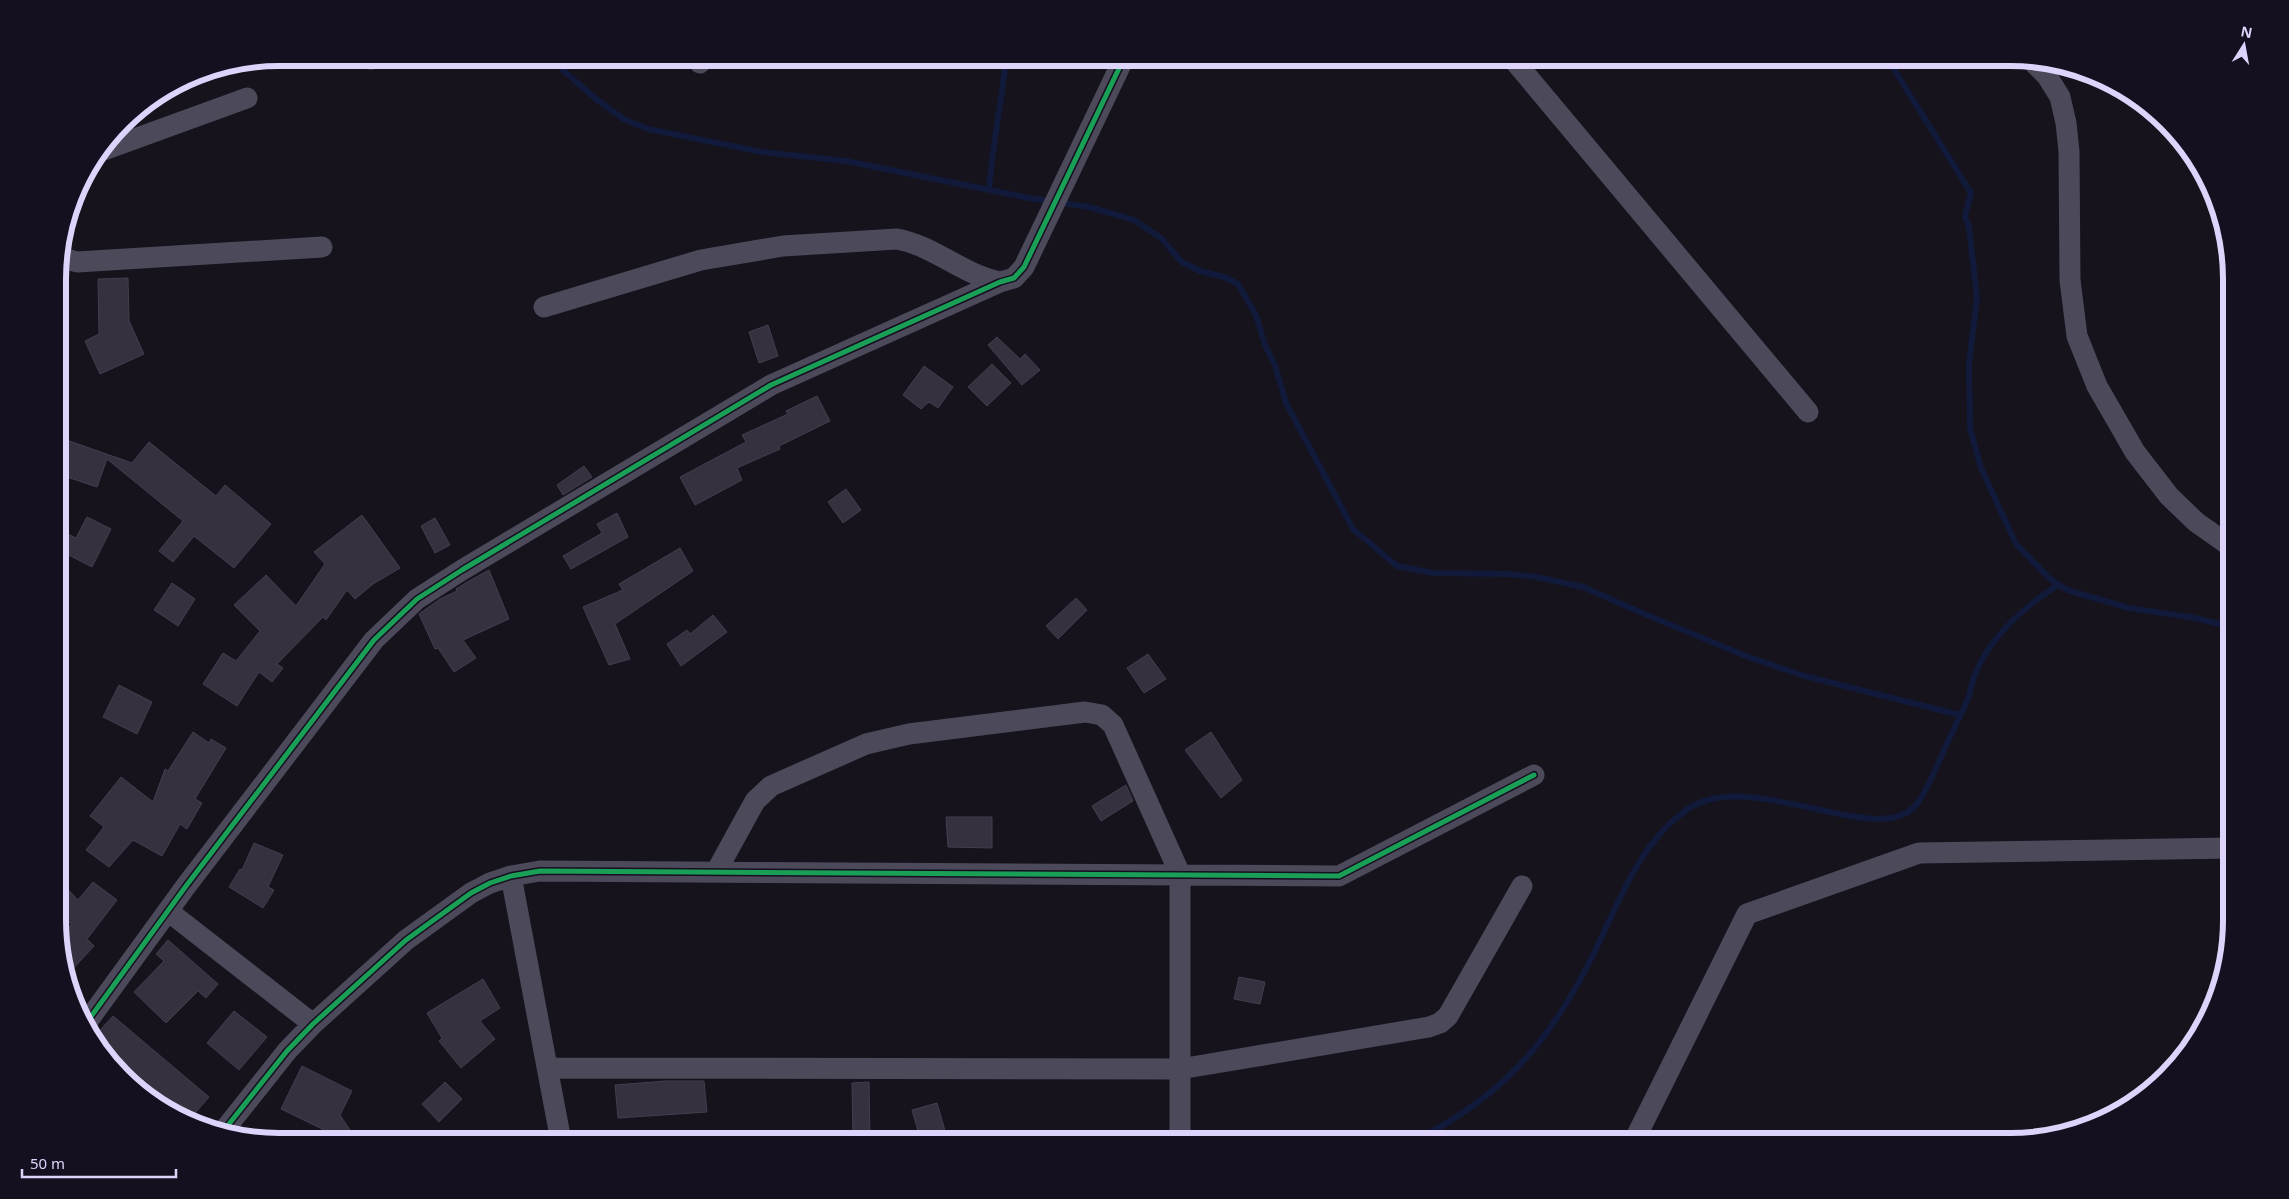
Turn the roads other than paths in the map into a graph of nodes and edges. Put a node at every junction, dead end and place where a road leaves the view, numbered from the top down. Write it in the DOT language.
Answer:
graph roads {
  1 [pos="1120,66"];
  2 [pos="1519,66"];
  3 [pos="2039,68"];
  4 [pos="248,98"];
  5 [pos="113,147"];
  6 [pos="322,247"];
  7 [pos="67,259"];
  8 [pos="1000,282"];
  9 [pos="544,307"];
  10 [pos="1808,412"];
  11 [pos="2223,541"];
  12 [pos="1534,775"];
  13 [pos="2223,848"];
  14 [pos="716,872"];
  15 [pos="1180,874"];
  16 [pos="511,876"];
  17 [pos="1522,886"];
  18 [pos="168,911"];
  19 [pos="90,1018"];
  20 [pos="313,1024"];
  21 [pos="547,1068"];
  22 [pos="1180,1069"];
  23 [pos="227,1126"];
  24 [pos="559,1133"];
  25 [pos="1180,1133"];
  26 [pos="1638,1133"];
  1 -- 8 [label="street"];
  2 -- 10 [label="street"];
  3 -- 11 [label="street"];
  4 -- 5 [label="street"];
  6 -- 7 [label="street"];
  8 -- 9 [label="street"];
  8 -- 18 [label="street"];
  12 -- 15 [label="street"];
  13 -- 26 [label="street"];
  14 -- 15 [label="street"];
  14 -- 15 [label="street"];
  14 -- 16 [label="street"];
  15 -- 22 [label="street"];
  16 -- 20 [label="street"];
  16 -- 21 [label="street"];
  17 -- 22 [label="street"];
  18 -- 19 [label="street"];
  18 -- 20 [label="street"];
  20 -- 23 [label="street"];
  21 -- 22 [label="street"];
  21 -- 24 [label="street"];
  22 -- 25 [label="street"];
}
